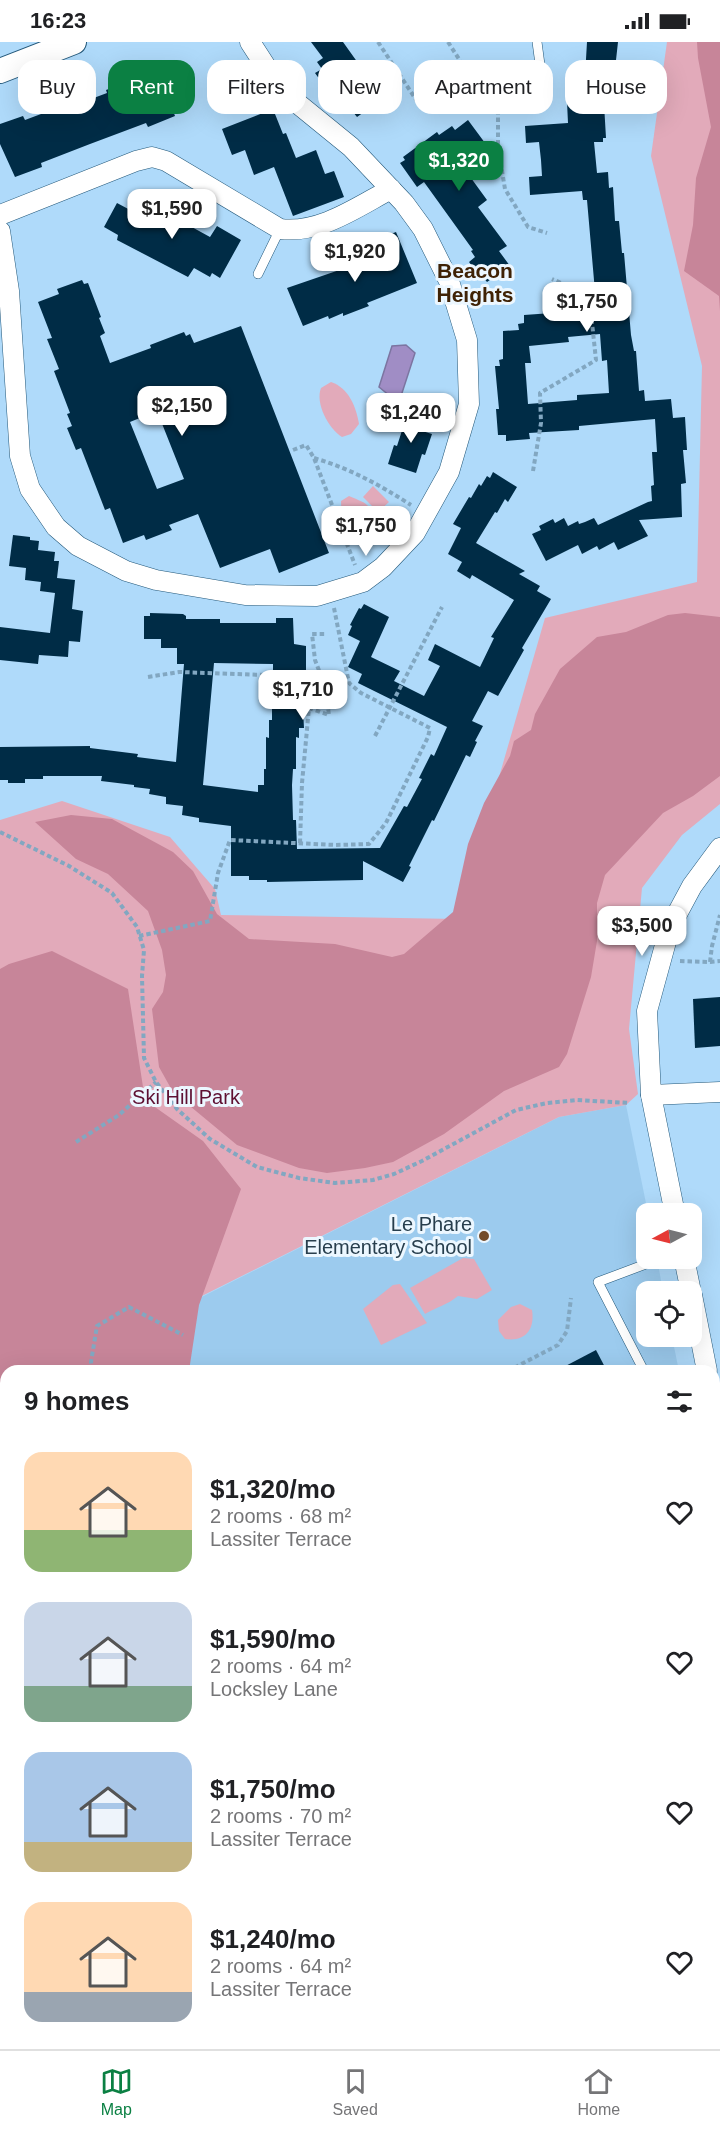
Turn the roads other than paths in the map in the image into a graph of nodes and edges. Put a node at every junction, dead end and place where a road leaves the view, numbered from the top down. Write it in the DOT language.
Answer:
graph roads {
  1 [pos="74,42"];
  2 [pos="250,42"];
  3 [pos="537,42"];
  4 [pos="539,60"];
  5 [pos="0,71"];
  6 [pos="391,189"];
  7 [pos="0,215"];
  8 [pos="280,229"];
  9 [pos="0,231"];
  10 [pos="258,274"];
  11 [pos="720,848"];
  12 [pos="720,1092"];
  13 [pos="651,1095"];
  14 [pos="673,1203"];
  15 [pos="636,1268"];
  16 [pos="702,1347"];
  17 [pos="641,1365"];
  18 [pos="706,1365"];
  1 -- 5 [label="street"];
  2 -- 6 [label="street"];
  3 -- 4 [label="lane"];
  6 -- 8 [label="street"];
  6 -- 9 [label="street"];
  7 -- 8 [label="street"];
  8 -- 10 [label="lane"];
  11 -- 13 [label="street"];
  12 -- 13 [label="street"];
  13 -- 14 [label="street"];
  15 -- 17 [label="lane"];
  16 -- 18 [label="street"];
}
